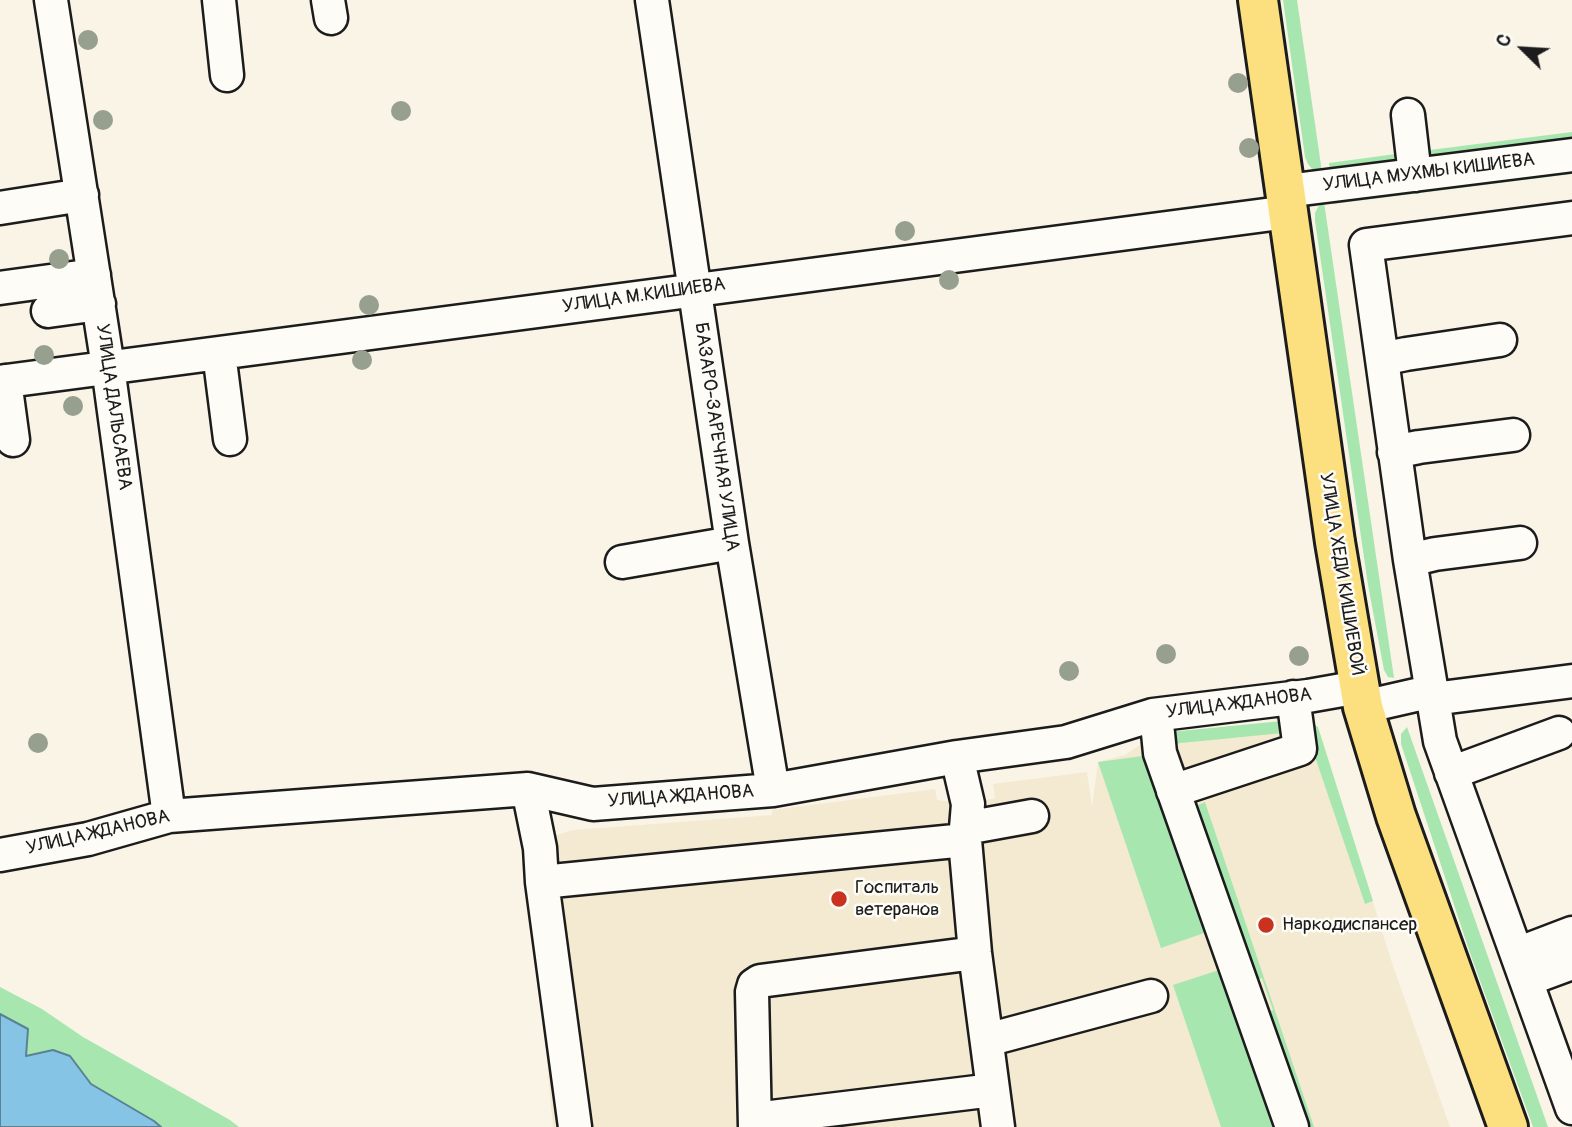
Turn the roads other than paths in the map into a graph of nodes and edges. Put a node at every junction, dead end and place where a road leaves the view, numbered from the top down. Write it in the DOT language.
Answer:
graph roads {
  1 [pos="51,0"];
  2 [pos="219,0"];
  3 [pos="652,0"];
  4 [pos="1258,0"];
  5 [pos="227,75"];
  6 [pos="1408,116"];
  7 [pos="1572,155"];
  8 [pos="1415,175"];
  9 [pos="82,195"];
  10 [pos="1287,201"];
  11 [pos="0,208"];
  12 [pos="1572,218"];
  13 [pos="0,288"];
  14 [pos="96,289"];
  15 [pos="694,289"];
  16 [pos="48,311"];
  17 [pos="1500,340"];
  18 [pos="219,353"];
  19 [pos="1382,359"];
  20 [pos="108,368"];
  21 [pos="3,381"];
  22 [pos="1513,435"];
  23 [pos="230,439"];
  24 [pos="13,440"];
  25 [pos="1394,452"];
  26 [pos="732,543"];
  27 [pos="1520,543"];
  28 [pos="1410,560"];
  29 [pos="621,562"];
  30 [pos="1572,681"];
  31 [pos="1361,697"];
  32 [pos="1293,698"];
  33 [pos="1433,699"];
  34 [pos="1153,715"];
  35 [pos="1559,733"];
  36 [pos="957,757"];
  37 [pos="1451,772"];
  38 [pos="528,789"];
  39 [pos="773,790"];
  40 [pos="1173,791"];
  41 [pos="169,816"];
  42 [pos="1032,816"];
  43 [pos="966,834"];
  44 [pos="10,850"];
  45 [pos="542,882"];
  46 [pos="1572,933"];
  47 [pos="975,953"];
  48 [pos="1572,963"];
  49 [pos="1521,967"];
  50 [pos="1151,996"];
  51 [pos="987,1040"];
  52 [pos="1564,1059"];
  53 [pos="993,1090"];
  54 [pos="1572,1108"];
  55 [pos="755,1123"];
  56 [pos="575,1127"];
  57 [pos="998,1127"];
  58 [pos="1292,1127"];
  59 [pos="1508,1127"];
  1 -- 9 [label="street, УЛИЦА ДАЛЬСАЕВА"];
  2 -- 5 [label="street"];
  3 -- 15 [label="street, БАЗАРО-ЗАРЕЧНАЯ УЛИЦА"];
  4 -- 10 [label="main road, УЛИЦА ХЕДИ КИШИЕВОЙ"];
  6 -- 8 [label="street"];
  7 -- 8 [label="street, УЛИЦА МУХМЫ КИШИЕВА"];
  8 -- 10 [label="street, УЛИЦА МУХМЫ КИШИЕВА"];
  9 -- 11 [label="street"];
  9 -- 14 [label="street, УЛИЦА ДАЛЬСАЕВА"];
  10 -- 15 [label="street, УЛИЦА М.КИШИЕВА"];
  10 -- 31 [label="main road, УЛИЦА ХЕДИ КИШИЕВОЙ"];
  12 -- 19 [label="street"];
  13 -- 14 [label="street"];
  14 -- 16 [label="street"];
  14 -- 20 [label="street, УЛИЦА ДАЛЬСАЕВА"];
  15 -- 18 [label="street, УЛИЦА М.КИШИЕВА"];
  15 -- 26 [label="street, БАЗАРО-ЗАРЕЧНАЯ УЛИЦА"];
  17 -- 19 [label="street"];
  18 -- 20 [label="street, УЛИЦА М.КИШИЕВА"];
  18 -- 23 [label="street"];
  19 -- 25 [label="street"];
  20 -- 21 [label="street, УЛИЦА М.КИШИЕВА"];
  20 -- 41 [label="street, УЛИЦА ДАЛЬСАЕВА"];
  21 -- 24 [label="street"];
  22 -- 25 [label="street"];
  25 -- 28 [label="street"];
  26 -- 29 [label="street"];
  26 -- 39 [label="street, БАЗАРО-ЗАРЕЧНАЯ УЛИЦА"];
  27 -- 28 [label="street"];
  28 -- 33 [label="street"];
  30 -- 33 [label="street, УЛИЦА ЖДАНОВА"];
  31 -- 32 [label="street, УЛИЦА ЖДАНОВА"];
  31 -- 33 [label="street, УЛИЦА ЖДАНОВА"];
  31 -- 59 [label="main road, УЛИЦА ХЕДИ КИШИЕВОЙ"];
  32 -- 34 [label="street, УЛИЦА ЖДАНОВА"];
  32 -- 40 [label="street"];
  33 -- 37 [label="street"];
  34 -- 36 [label="street, УЛИЦА ЖДАНОВА"];
  34 -- 40 [label="street"];
  35 -- 37 [label="street"];
  36 -- 39 [label="street, УЛИЦА ЖДАНОВА"];
  36 -- 43 [label="street"];
  37 -- 49 [label="street"];
  38 -- 39 [label="street, УЛИЦА ЖДАНОВА"];
  38 -- 41 [label="street, УЛИЦА ЖДАНОВА"];
  38 -- 45 [label="street"];
  40 -- 58 [label="street"];
  41 -- 44 [label="street, УЛИЦА ЖДАНОВА"];
  42 -- 43 [label="street"];
  43 -- 45 [label="street"];
  43 -- 47 [label="street"];
  45 -- 56 [label="street"];
  46 -- 49 [label="street"];
  47 -- 51 [label="street"];
  47 -- 55 [label="street"];
  48 -- 49 [label="street"];
  49 -- 52 [label="street"];
  50 -- 51 [label="street"];
  51 -- 53 [label="street"];
  52 -- 54 [label="street"];
  53 -- 55 [label="street"];
  53 -- 57 [label="street"];
}
